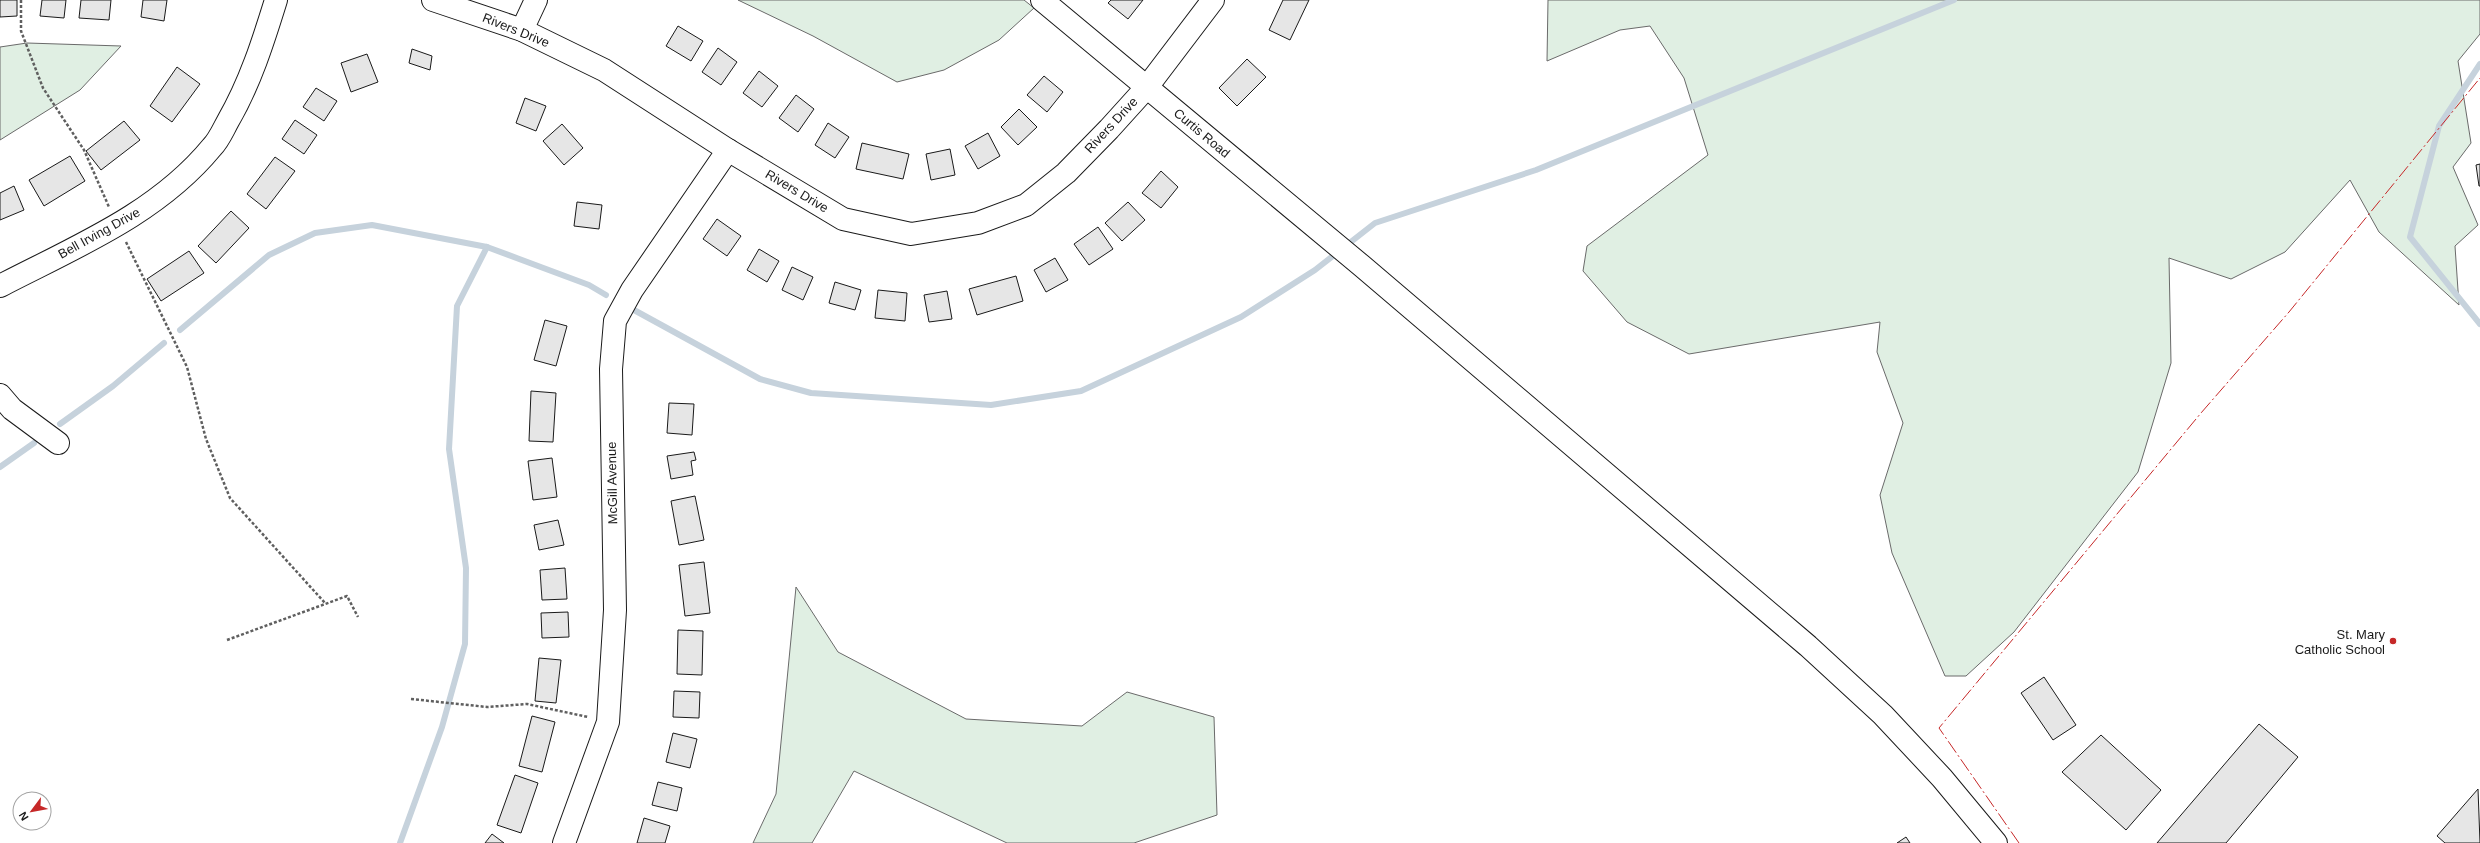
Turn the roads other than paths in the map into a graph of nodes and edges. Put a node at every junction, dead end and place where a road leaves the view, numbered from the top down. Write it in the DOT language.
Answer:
graph roads {
  1 [pos="276,0"];
  2 [pos="433,0"];
  3 [pos="536,0"];
  4 [pos="1042,0"];
  5 [pos="1213,0"];
  6 [pos="522,30"];
  7 [pos="1147,87"];
  8 [pos="728,150"];
  9 [pos="0,286"];
  10 [pos="0,395"];
  11 [pos="58,443"];
  12 [pos="564,843"];
  13 [pos="1996,843"];
  1 -- 9 [label="street, Bell Irving Drive"];
  2 -- 6 [label="street, Rivers Drive"];
  3 -- 6 [label="street"];
  4 -- 7 [label="street, Curtis Road"];
  5 -- 7 [label="street, Rivers Drive"];
  6 -- 8 [label="street, Rivers Drive"];
  7 -- 8 [label="street, Rivers Drive"];
  7 -- 13 [label="street, Curtis Road"];
  8 -- 12 [label="street, McGill Avenue"];
  10 -- 11 [label="street"];
}
